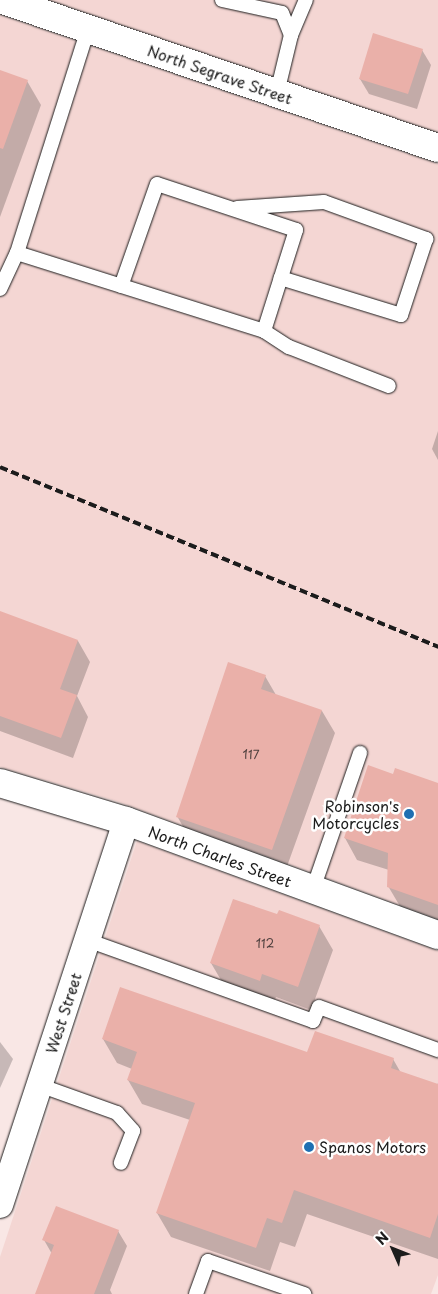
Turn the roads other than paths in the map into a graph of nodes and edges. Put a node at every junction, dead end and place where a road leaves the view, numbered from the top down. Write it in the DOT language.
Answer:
graph roads {
  1 [pos="3,0"];
  2 [pos="222,0"];
  3 [pos="306,0"];
  4 [pos="88,29"];
  5 [pos="292,35"];
  6 [pos="277,93"];
  7 [pos="438,148"];
  8 [pos="229,209"];
  9 [pos="17,253"];
  10 [pos="281,278"];
  11 [pos="122,286"];
  12 [pos="0,289"];
  13 [pos="264,331"];
  14 [pos="389,386"];
  15 [pos="360,753"];
  16 [pos="0,783"];
  17 [pos="126,821"];
  18 [pos="313,889"];
  19 [pos="438,935"];
  20 [pos="87,940"];
  21 [pos="438,1050"];
  22 [pos="40,1085"];
  23 [pos="121,1163"];
  24 [pos="0,1205"];
  25 [pos="196,1294"];
  26 [pos="304,1294"];
  1 -- 4 [label="street, North Segrave Street"];
  2 -- 5 [label="lane"];
  3 -- 5 [label="lane"];
  4 -- 6 [label="street, North Segrave Street"];
  4 -- 9 [label="lane"];
  5 -- 6 [label="lane"];
  6 -- 7 [label="street, North Segrave Street"];
  8 -- 10 [label="lane"];
  8 -- 10 [label="lane"];
  8 -- 11 [label="lane"];
  9 -- 11 [label="lane"];
  9 -- 12 [label="lane"];
  10 -- 13 [label="lane"];
  11 -- 13 [label="lane"];
  13 -- 14 [label="lane"];
  15 -- 18 [label="lane"];
  16 -- 17 [label="street, North Charles Street"];
  17 -- 18 [label="street, North Charles Street"];
  17 -- 20 [label="street, West Street"];
  18 -- 19 [label="street, North Charles Street"];
  20 -- 21 [label="lane"];
  20 -- 22 [label="street, West Street"];
  22 -- 23 [label="lane"];
  22 -- 24 [label="street, West Street"];
  25 -- 26 [label="lane"];
}
